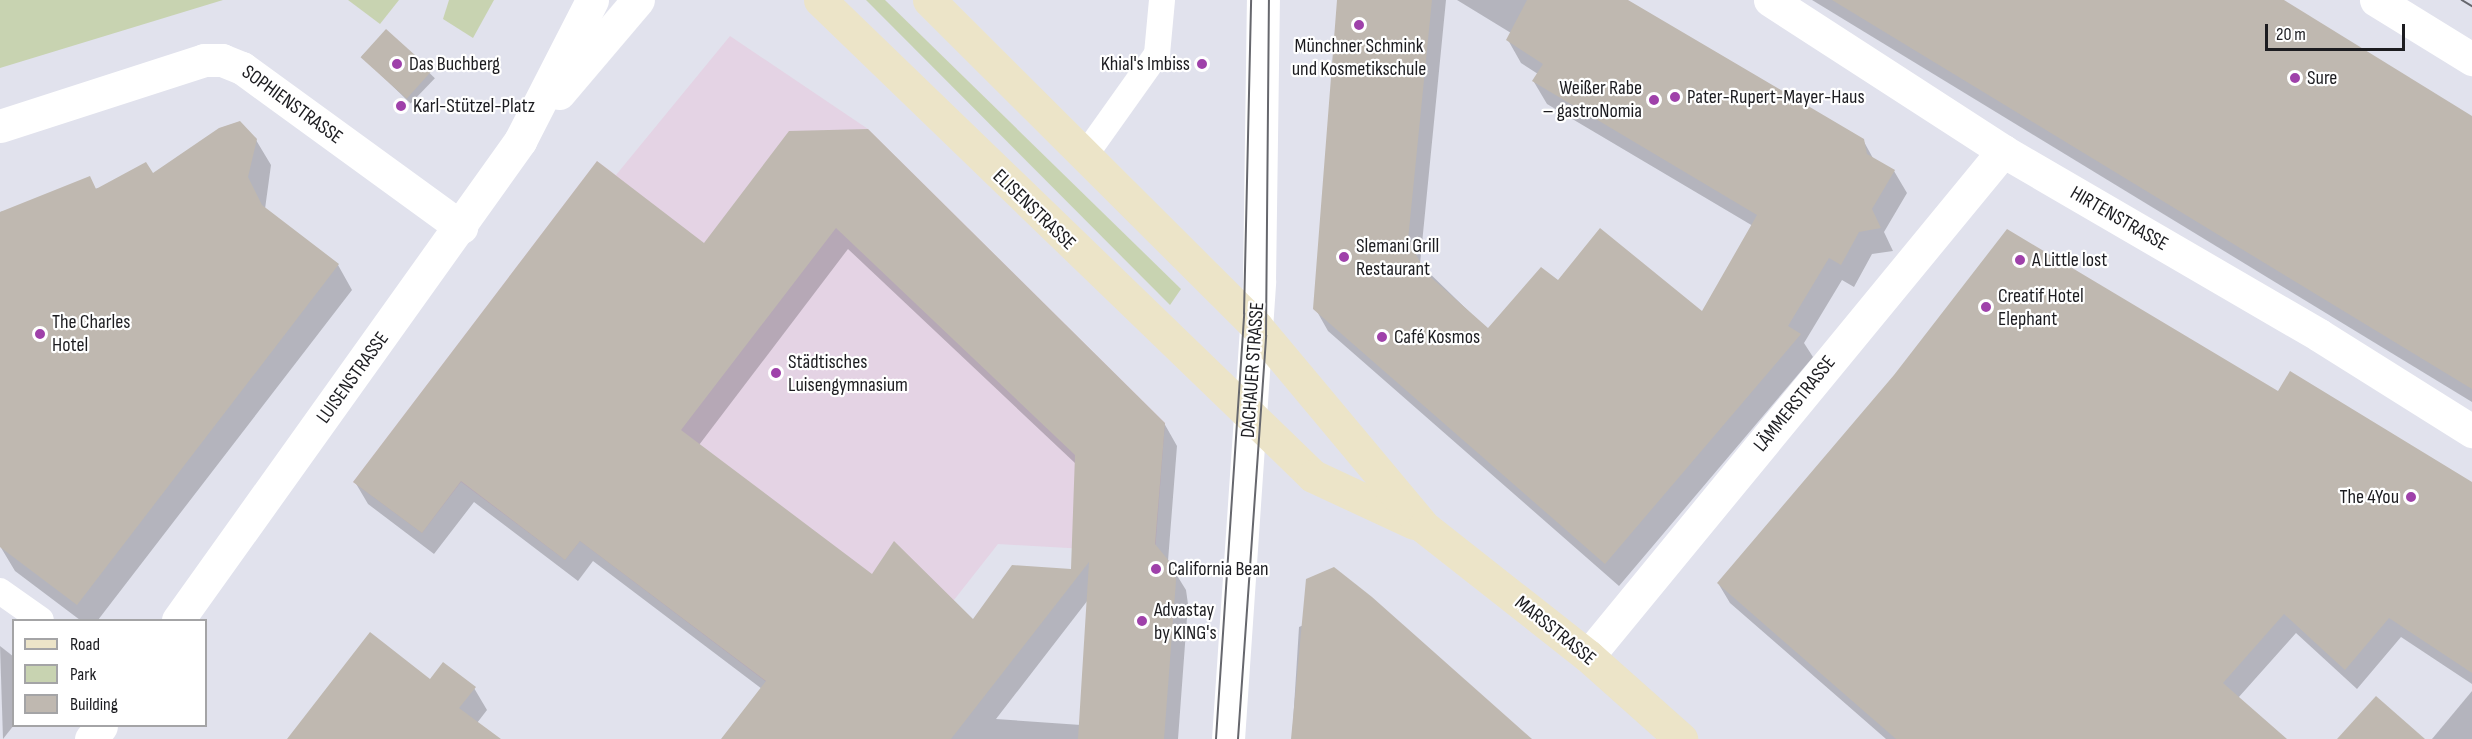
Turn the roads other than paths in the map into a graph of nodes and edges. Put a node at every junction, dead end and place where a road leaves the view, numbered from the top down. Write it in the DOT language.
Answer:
graph roads {
  1 [pos="592,0"];
  2 [pos="638,0"];
  3 [pos="820,0"];
  4 [pos="929,0"];
  5 [pos="1162,0"];
  6 [pos="1263,0"];
  7 [pos="1770,0"];
  8 [pos="2376,0"];
  9 [pos="2472,59"];
  10 [pos="0,126"];
  11 [pos="525,133"];
  12 [pos="2002,151"];
  13 [pos="1086,154"];
  14 [pos="461,227"];
  15 [pos="1257,326"];
  16 [pos="1249,419"];
  17 [pos="2472,431"];
  18 [pos="1424,527"];
  19 [pos="0,591"];
  20 [pos="38,619"];
  21 [pos="179,619"];
  22 [pos="1588,656"];
  23 [pos="100,727"];
  24 [pos="91,739"];
  25 [pos="1228,739"];
  26 [pos="1681,739"];
  1 -- 11 [label="street, LUISENSTRASSE"];
  2 -- 11 [label="street, LUISENSTRASSE"];
  3 -- 16 [label="main road, ELISENSTRASSE"];
  4 -- 13 [label="main road"];
  5 -- 13 [label="lane"];
  6 -- 15 [label="street, DACHAUER STRASSE"];
  7 -- 12 [label="street, HIRTENSTRASSE"];
  8 -- 9 [label="street"];
  10 -- 14 [label="street, SOPHIENSTRASSE"];
  11 -- 14 [label="street, LUISENSTRASSE"];
  12 -- 17 [label="street, HIRTENSTRASSE"];
  12 -- 22 [label="street, LÄMMERSTRASSE"];
  13 -- 15 [label="main road"];
  14 -- 21 [label="street, LUISENSTRASSE"];
  15 -- 16 [label="street, DACHAUER STRASSE"];
  15 -- 18 [label="main road, MARSSTRASSE"];
  16 -- 18 [label="main road, MARSSTRASSE"];
  16 -- 25 [label="street, DACHAUER STRASSE"];
  18 -- 22 [label="main road, MARSSTRASSE"];
  19 -- 20 [label="lane"];
  22 -- 26 [label="main road, MARSSTRASSE"];
  23 -- 24 [label="street"];
}
